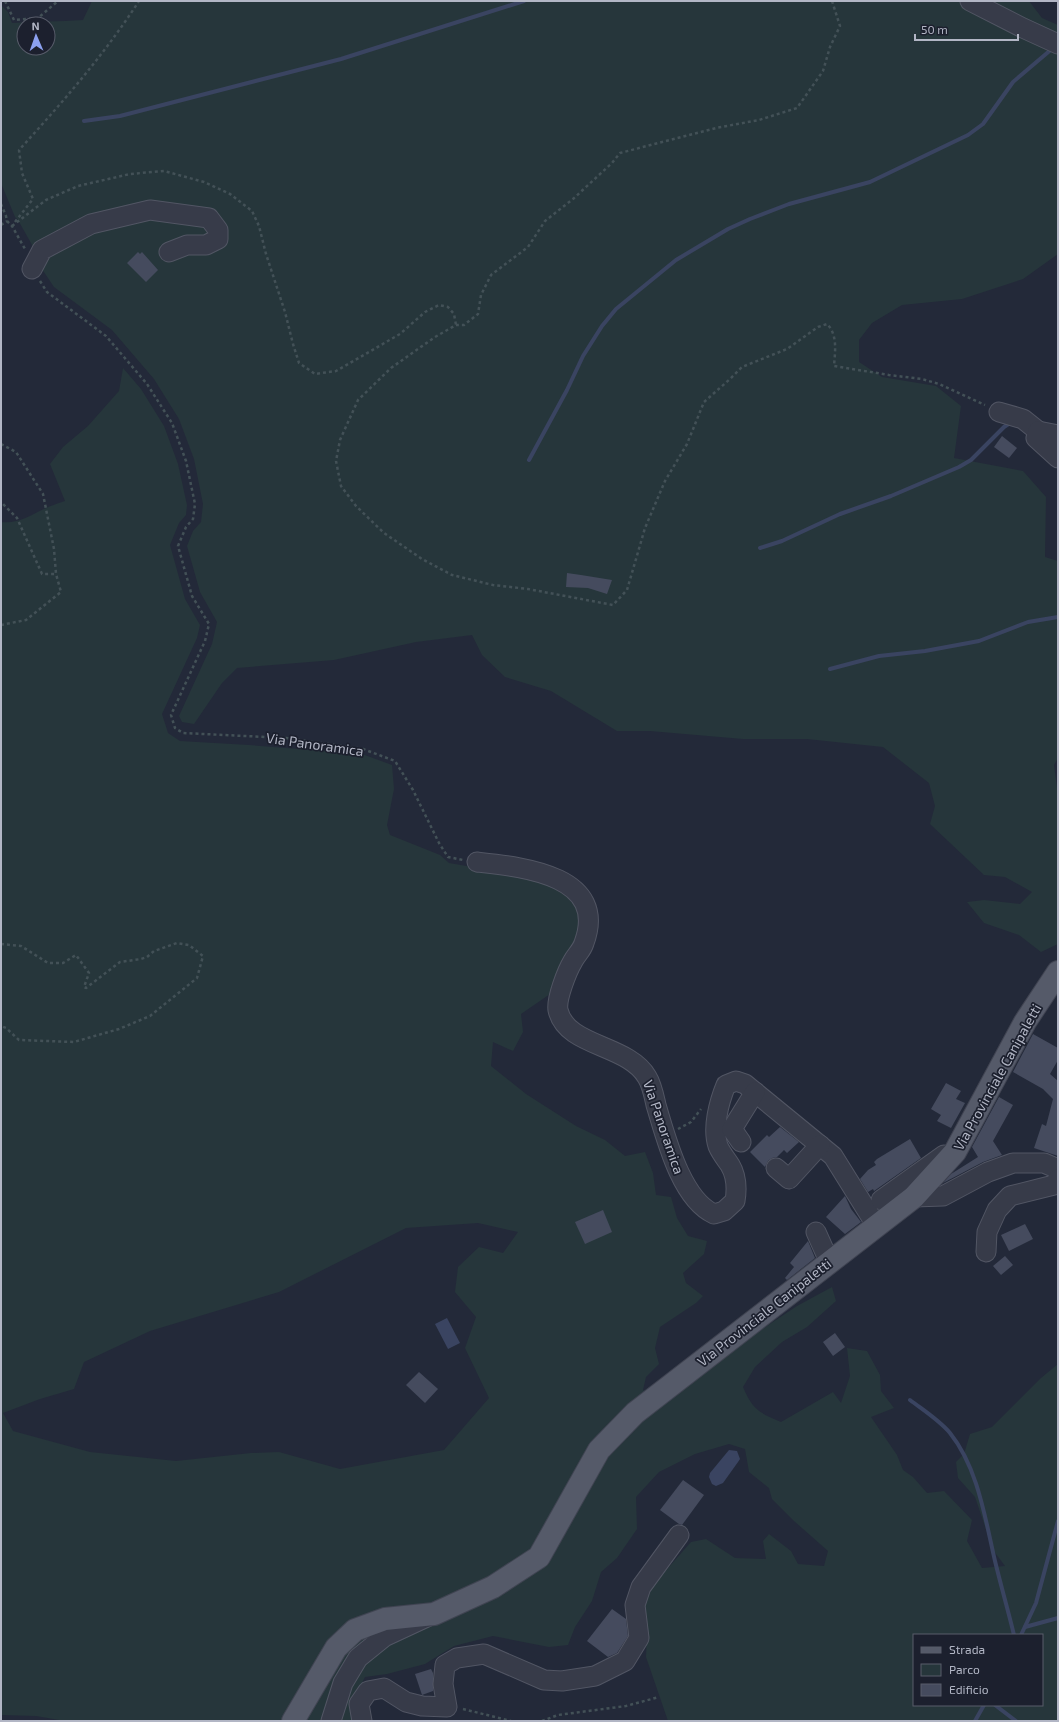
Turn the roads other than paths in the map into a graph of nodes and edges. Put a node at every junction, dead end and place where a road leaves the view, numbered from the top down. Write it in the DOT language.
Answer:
graph roads {
  1 [pos="970,1"];
  2 [pos="1058,44"];
  3 [pos="169,252"];
  4 [pos="32,269"];
  5 [pos="999,412"];
  6 [pos="1038,432"];
  7 [pos="1058,435"];
  8 [pos="1058,458"];
  9 [pos="477,862"];
  10 [pos="1057,978"];
  11 [pos="755,1092"];
  12 [pos="741,1142"];
  13 [pos="960,1144"];
  14 [pos="820,1145"];
  15 [pos="776,1168"];
  16 [pos="1058,1169"];
  17 [pos="1058,1179"];
  18 [pos="914,1196"];
  19 [pos="882,1200"];
  20 [pos="876,1225"];
  21 [pos="816,1232"];
  22 [pos="986,1252"];
  23 [pos="829,1261"];
  24 [pos="679,1535"];
  25 [pos="434,1614"];
  26 [pos="293,1721"];
  27 [pos="331,1721"];
  28 [pos="362,1721"];
  1 -- 2 [label="street"];
  3 -- 4 [label="street"];
  5 -- 6 [label="street"];
  6 -- 7 [label="street"];
  6 -- 8 [label="street"];
  9 -- 11 [label="street, Via Panoramica"];
  10 -- 13 [label="main road, Via Provinciale Canipaletti"];
  11 -- 12 [label="street"];
  11 -- 14 [label="street, Via Panoramica"];
  13 -- 18 [label="main road, Via Provinciale Canipaletti"];
  13 -- 19 [label="street"];
  14 -- 15 [label="street"];
  14 -- 20 [label="street, Via Panoramica"];
  16 -- 18 [label="street"];
  17 -- 22 [label="street"];
  18 -- 20 [label="main road, Via Provinciale Canipaletti"];
  20 -- 23 [label="main road, Via Provinciale Canipaletti"];
  21 -- 23 [label="street"];
  23 -- 25 [label="main road, Via Provinciale Canipaletti"];
  24 -- 28 [label="street"];
  25 -- 26 [label="main road, Via Provinciale Canipaletti"];
  25 -- 27 [label="street"];
}
